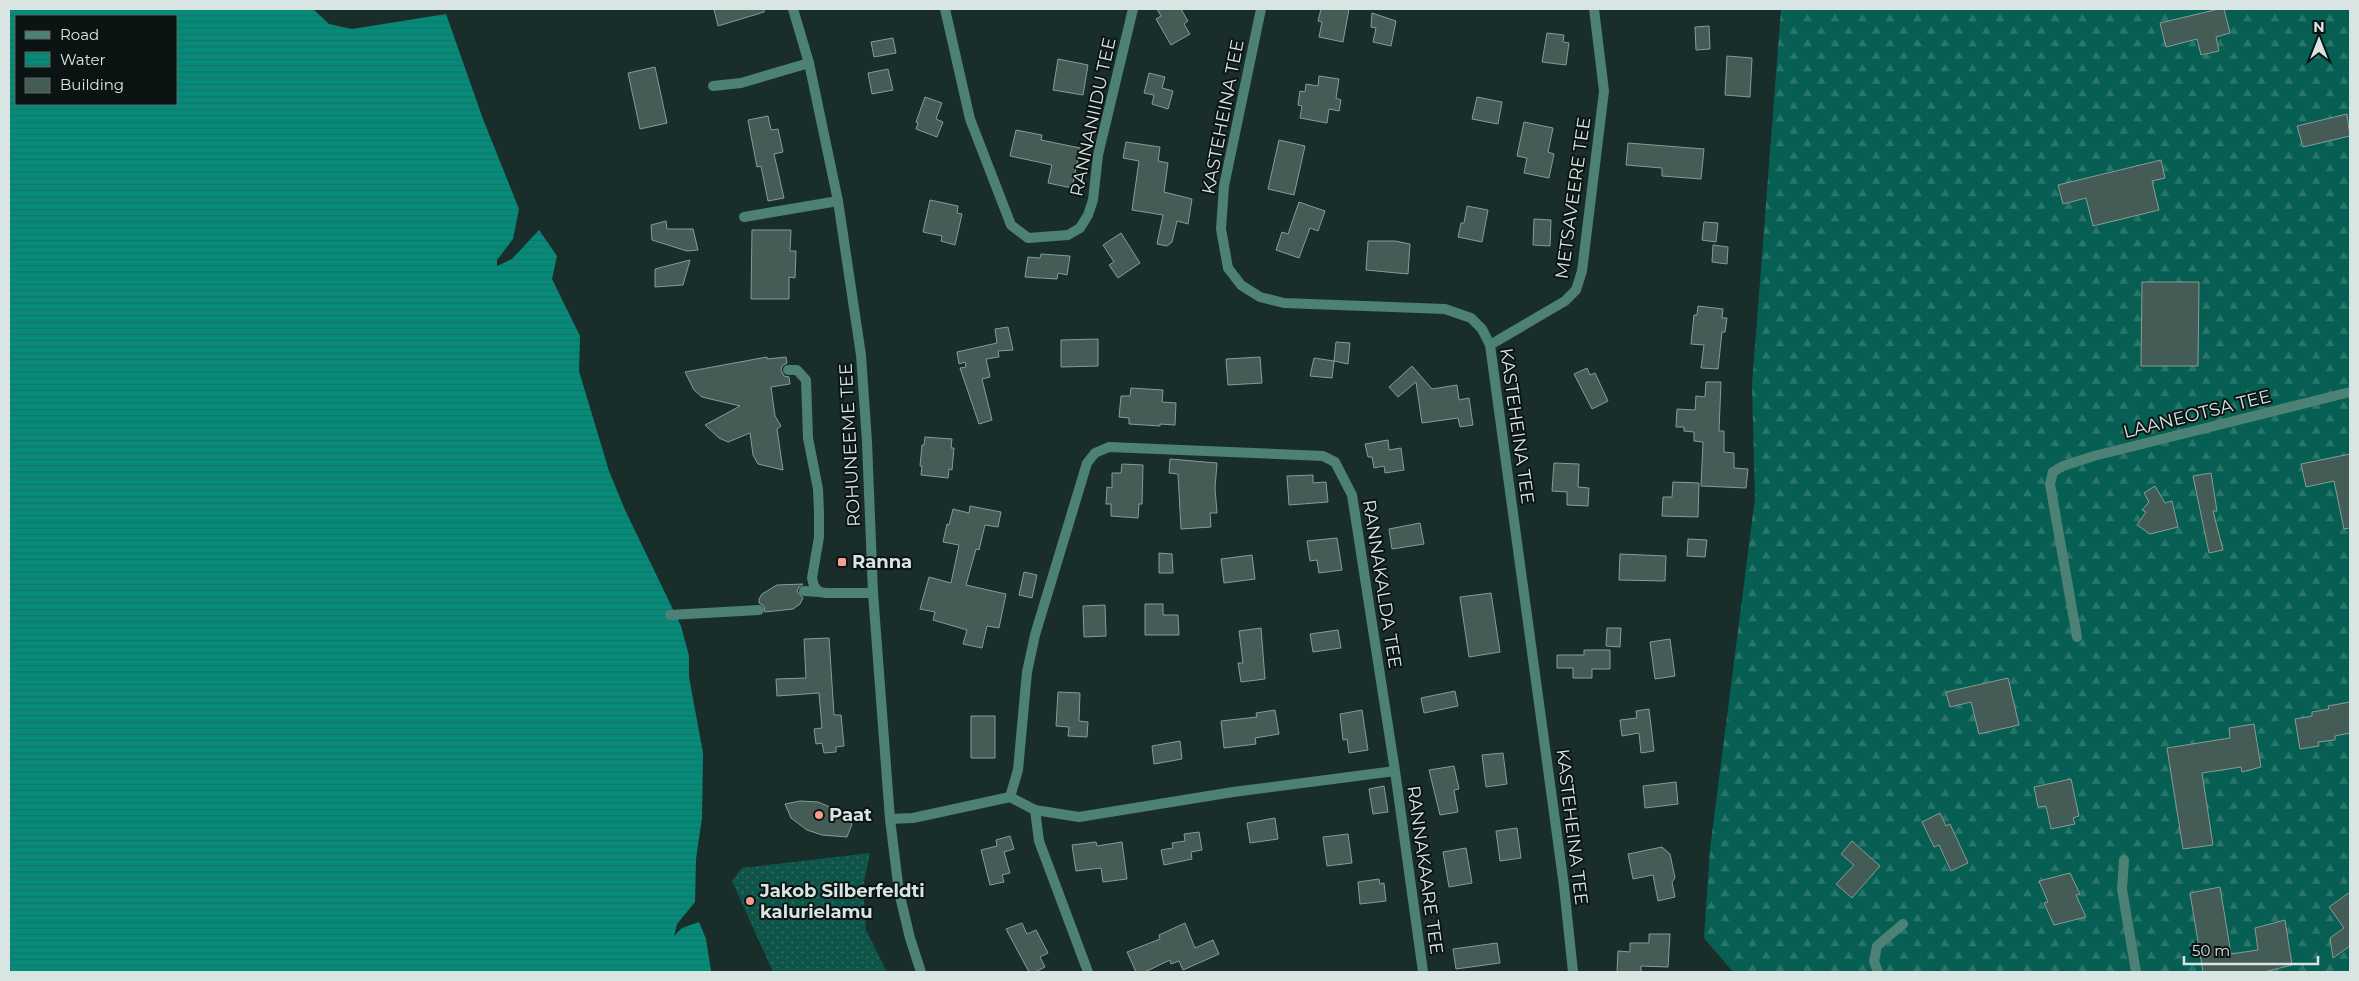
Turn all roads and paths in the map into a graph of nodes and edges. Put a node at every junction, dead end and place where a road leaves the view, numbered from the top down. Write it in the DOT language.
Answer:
graph roads {
  1 [pos="793,9"];
  2 [pos="945,9"];
  3 [pos="1133,9"];
  4 [pos="1261,9"];
  5 [pos="1594,9"];
  6 [pos="809,63"];
  7 [pos="713,86"];
  8 [pos="838,201"];
  9 [pos="744,217"];
  10 [pos="1490,346"];
  11 [pos="788,370"];
  12 [pos="2350,392"];
  13 [pos="804,591"];
  14 [pos="819,592"];
  15 [pos="873,593"];
  16 [pos="759,610"];
  17 [pos="670,615"];
  18 [pos="2077,637"];
  19 [pos="1395,771"];
  20 [pos="1010,797"];
  21 [pos="1035,810"];
  22 [pos="890,819"];
  23 [pos="2124,860"];
  24 [pos="1903,924"];
  25 [pos="921,972"];
  26 [pos="1088,972"];
  27 [pos="1423,972"];
  28 [pos="1573,972"];
  29 [pos="1878,972"];
  30 [pos="2136,972"];
  1 -- 6 [label="street, ROHUNEEME TEE"];
  2 -- 3 [label="street, RANNANIIDU TEE"];
  4 -- 10 [label="street, KASTEHEINA TEE"];
  5 -- 10 [label="street, METSAVEERE TEE"];
  6 -- 7 [label="street"];
  6 -- 8 [label="street, ROHUNEEME TEE"];
  8 -- 9 [label="street"];
  8 -- 15 [label="street, ROHUNEEME TEE"];
  10 -- 28 [label="street, KASTEHEINA TEE"];
  11 -- 14 [label="street"];
  12 -- 18 [label="street, LAANEOTSA TEE"];
  13 -- 14 [label="street"];
  14 -- 15 [label="street"];
  15 -- 22 [label="street, ROHUNEEME TEE"];
  16 -- 17 [label="street"];
  19 -- 20 [label="street, RANNAKALDA TEE"];
  19 -- 21 [label="street"];
  19 -- 27 [label="street, RANNAKAARE TEE"];
  20 -- 21 [label="street"];
  20 -- 22 [label="street"];
  21 -- 26 [label="street"];
  22 -- 25 [label="street, ROHUNEEME TEE"];
  23 -- 30 [label="street"];
  24 -- 29 [label="street"];
}
